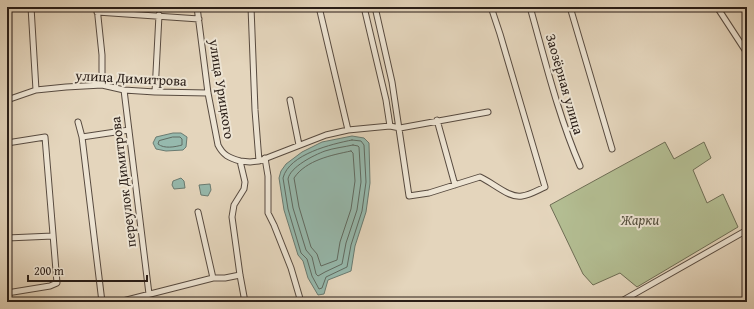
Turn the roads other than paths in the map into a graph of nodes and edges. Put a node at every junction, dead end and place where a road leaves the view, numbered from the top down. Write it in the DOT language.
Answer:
graph roads {
  1 [pos="31,7"];
  2 [pos="197,7"];
  3 [pos="251,7"];
  4 [pos="319,7"];
  5 [pos="364,7"];
  6 [pos="375,7"];
  7 [pos="491,7"];
  8 [pos="530,7"];
  9 [pos="570,7"];
  10 [pos="716,7"];
  11 [pos="97,10"];
  12 [pos="159,15"];
  13 [pos="199,19"];
  14 [pos="747,53"];
  15 [pos="102,85"];
  16 [pos="36,90"];
  17 [pos="124,90"];
  18 [pos="155,92"];
  19 [pos="208,93"];
  20 [pos="7,100"];
  21 [pos="290,100"];
  22 [pos="488,112"];
  23 [pos="437,120"];
  24 [pos="78,122"];
  25 [pos="390,126"];
  26 [pos="400,128"];
  27 [pos="129,130"];
  28 [pos="348,130"];
  29 [pos="82,137"];
  30 [pos="7,143"];
  31 [pos="299,145"];
  32 [pos="612,149"];
  33 [pos="265,158"];
  34 [pos="240,161"];
  35 [pos="259,161"];
  36 [pos="580,166"];
  37 [pos="455,185"];
  38 [pos="198,212"];
  39 [pos="747,230"];
  40 [pos="53,236"];
  41 [pos="7,238"];
  42 [pos="240,275"];
  43 [pos="213,278"];
  44 [pos="7,293"];
  45 [pos="149,294"];
  46 [pos="102,302"];
  47 [pos="119,302"];
  48 [pos="245,302"];
  49 [pos="301,302"];
  50 [pos="620,302"];
  1 -- 16 [label="street"];
  2 -- 13 [label="street, улица Урицкого"];
  3 -- 35 [label="street"];
  4 -- 28 [label="street"];
  5 -- 25 [label="street"];
  6 -- 26 [label="street"];
  7 -- 37 [label="street"];
  8 -- 36 [label="street, Заозёрная улица"];
  9 -- 32 [label="street"];
  10 -- 14 [label="street"];
  11 -- 12 [label="street"];
  11 -- 15 [label="street"];
  12 -- 13 [label="street"];
  12 -- 18 [label="street"];
  13 -- 19 [label="street, улица Урицкого"];
  15 -- 16 [label="street, улица Димитрова"];
  15 -- 17 [label="street, улица Димитрова"];
  16 -- 20 [label="street, улица Димитрова"];
  17 -- 18 [label="street, улица Димитрова"];
  17 -- 27 [label="street, переулок Димитрова"];
  18 -- 19 [label="street, улица Димитрова"];
  19 -- 34 [label="street, улица Урицкого"];
  21 -- 31 [label="street"];
  22 -- 23 [label="street"];
  23 -- 26 [label="street"];
  23 -- 37 [label="street"];
  24 -- 29 [label="street"];
  25 -- 26 [label="street"];
  25 -- 28 [label="street"];
  26 -- 37 [label="street"];
  27 -- 29 [label="street"];
  27 -- 45 [label="street, переулок Димитрова"];
  28 -- 31 [label="street"];
  29 -- 46 [label="street"];
  30 -- 40 [label="street"];
  31 -- 33 [label="street"];
  33 -- 35 [label="street"];
  33 -- 49 [label="street"];
  34 -- 35 [label="street"];
  34 -- 42 [label="street"];
  38 -- 43 [label="street"];
  39 -- 50 [label="street"];
  40 -- 41 [label="street"];
  40 -- 44 [label="street"];
  42 -- 43 [label="street"];
  42 -- 48 [label="street"];
  43 -- 45 [label="street"];
  45 -- 47 [label="street"];
}
